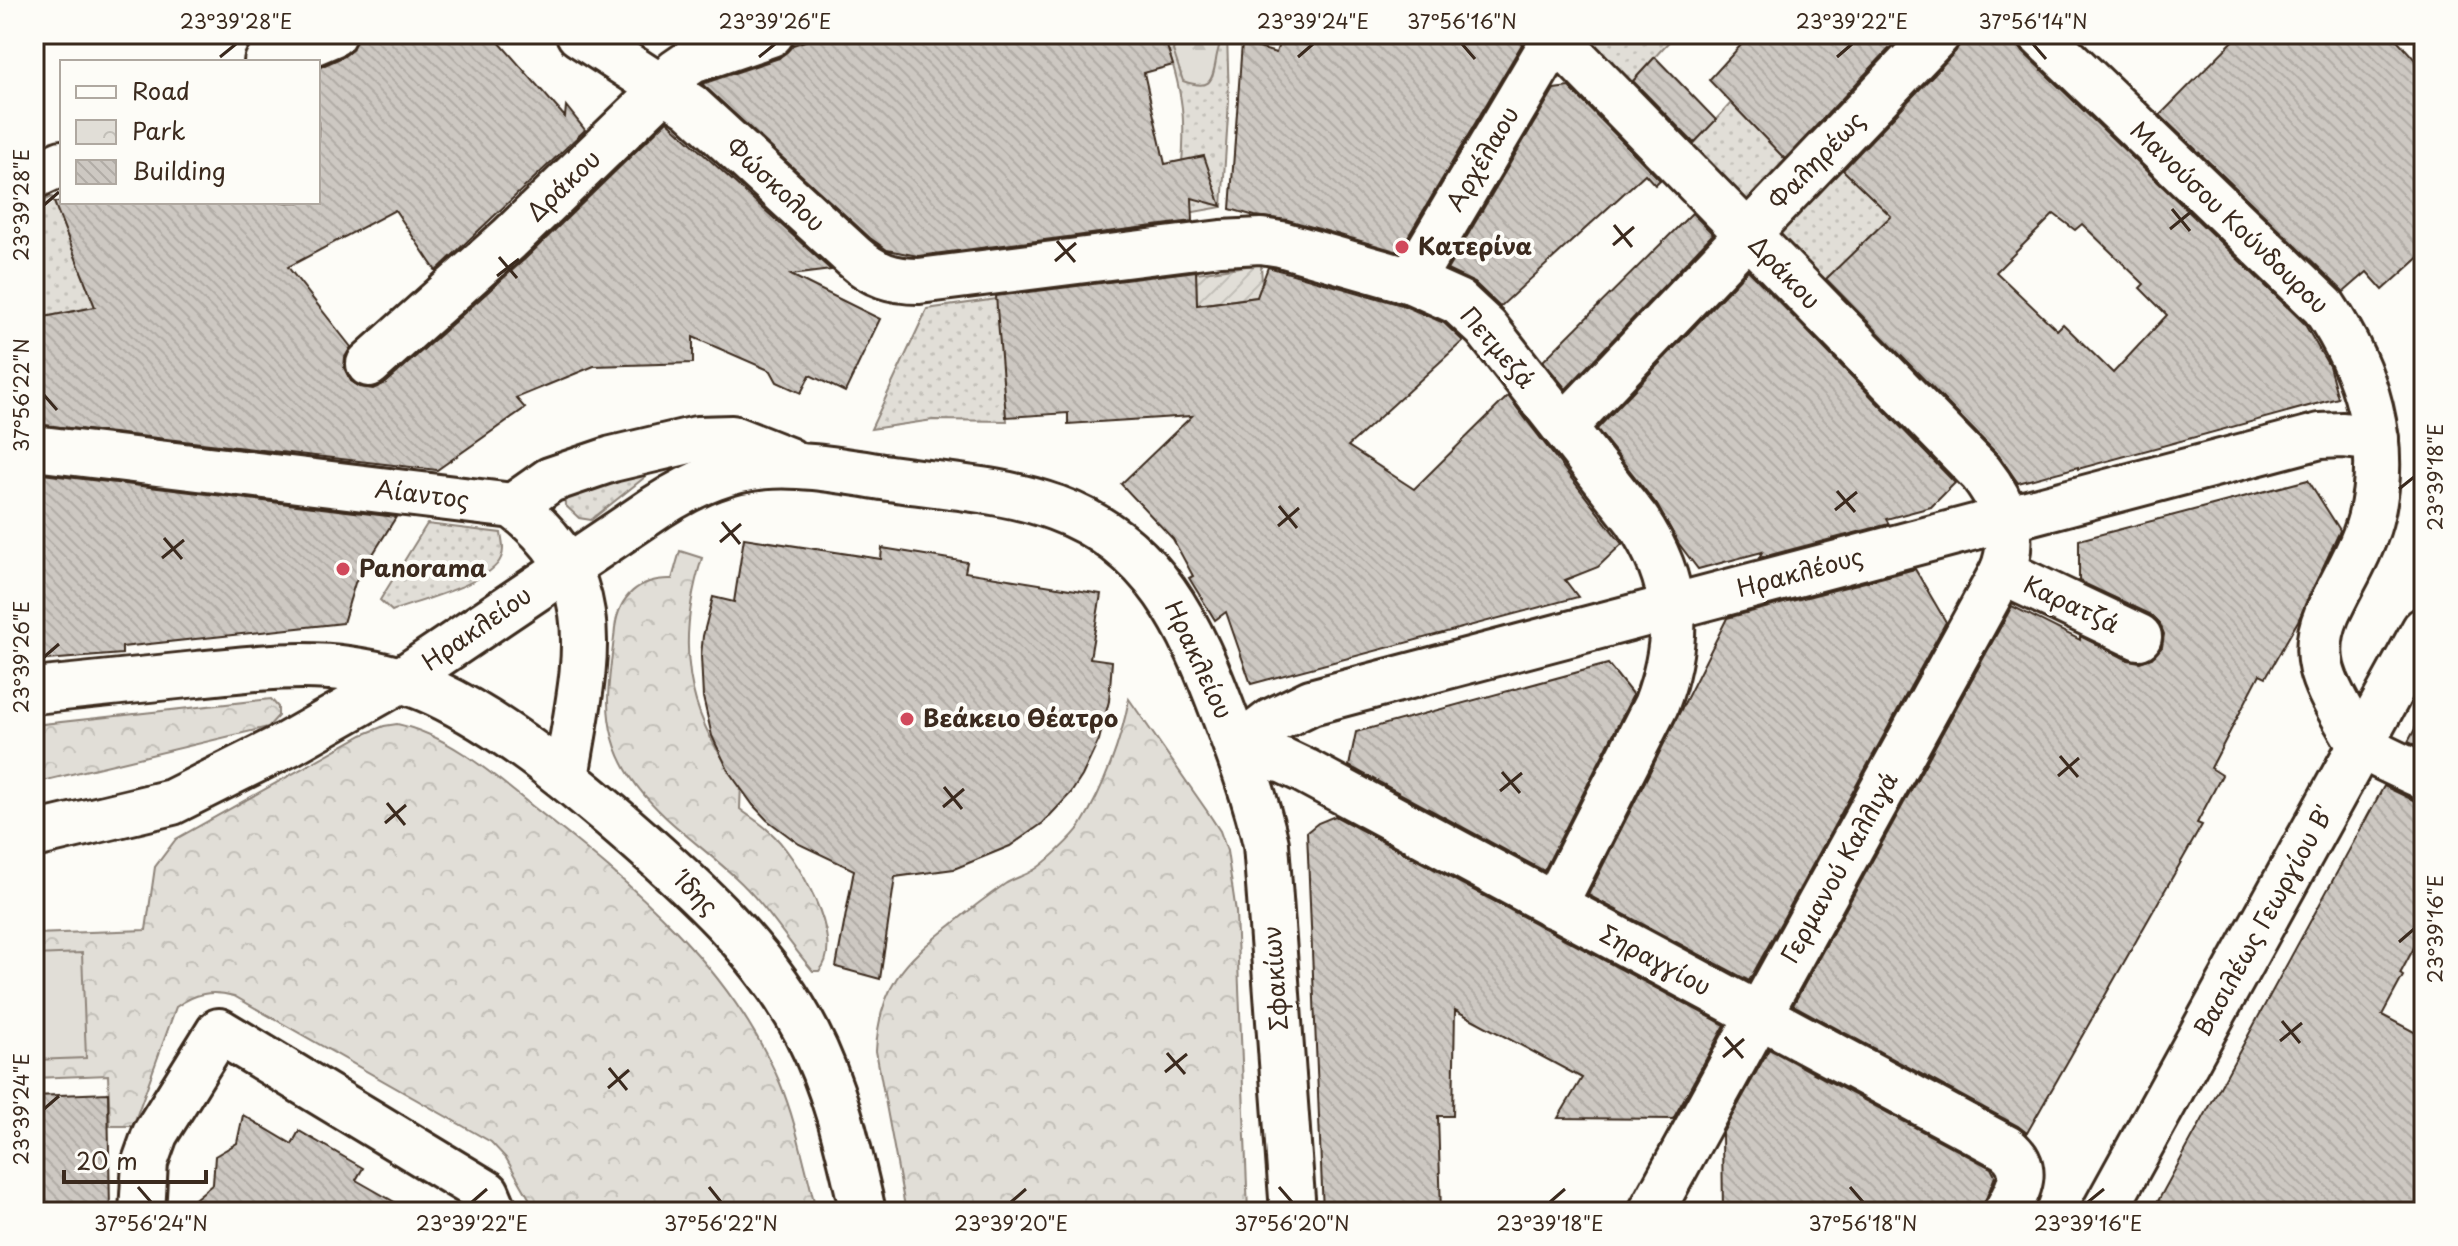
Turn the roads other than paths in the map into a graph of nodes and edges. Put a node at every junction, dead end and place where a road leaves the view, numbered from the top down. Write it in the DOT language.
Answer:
graph roads {
  1 [pos="333,34"];
  2 [pos="579,34"];
  3 [pos="771,34"];
  4 [pos="1938,34"];
  5 [pos="2040,34"];
  6 [pos="1554,36"];
  7 [pos="272,60"];
  8 [pos="665,88"];
  9 [pos="60,164"];
  10 [pos="34,176"];
  11 [pos="1747,235"];
  12 [pos="888,278"];
  13 [pos="1411,281"];
  14 [pos="369,364"];
  15 [pos="1564,427"];
  16 [pos="2376,439"];
  17 [pos="34,448"];
  18 [pos="796,463"];
  19 [pos="513,506"];
  20 [pos="2006,519"];
  21 [pos="568,566"];
  22 [pos="2002,572"];
  23 [pos="1672,606"];
  24 [pos="2424,630"];
  25 [pos="2139,637"];
  26 [pos="401,680"];
  27 [pos="34,691"];
  28 [pos="2361,745"];
  29 [pos="1237,748"];
  30 [pos="2424,777"];
  31 [pos="566,778"];
  32 [pos="34,835"];
  33 [pos="1554,906"];
  34 [pos="1758,1017"];
  35 [pos="2119,1207"];
  36 [pos="142,1212"];
  37 [pos="495,1212"];
  38 [pos="863,1212"];
  39 [pos="1293,1212"];
  40 [pos="1651,1212"];
  41 [pos="2006,1212"];
  1 -- 7 [label="street"];
  2 -- 8 [label="street, Φώσκολου"];
  3 -- 8 [label="street, Δράκου"];
  4 -- 11 [label="street, Φαληρέως"];
  5 -- 16 [label="street, Μανούσου Κούνδουρου"];
  6 -- 11 [label="street, Δράκου"];
  6 -- 13 [label="street, Αρχέλαου"];
  8 -- 12 [label="street, Φώσκολου"];
  8 -- 14 [label="street, Δράκου"];
  9 -- 10 [label="street"];
  11 -- 15 [label="street, Φαληρέως"];
  11 -- 20 [label="street, Δράκου"];
  12 -- 13 [label="street, Πετμεζά"];
  13 -- 15 [label="street, Πετμεζά"];
  15 -- 23 [label="street, Πετμεζά"];
  16 -- 20 [label="street, Ηρακλέους"];
  16 -- 28 [label="street, Μανούσου Κούνδουρου"];
  17 -- 19 [label="street, Αίαντος"];
  18 -- 19 [label="street, Ηρακλείου"];
  18 -- 21 [label="street, Ηρακλείου"];
  18 -- 29 [label="street, Ηρακλείου"];
  19 -- 21 [label="street"];
  20 -- 22 [label="street, Γερμανού Καλλιγά"];
  20 -- 23 [label="street, Ηρακλέους"];
  21 -- 26 [label="street, Ηρακλείου"];
  21 -- 31 [label="street"];
  22 -- 25 [label="street, Καρατζά"];
  22 -- 34 [label="street, Γερμανού Καλλιγά"];
  23 -- 29 [label="street, Ηρακλέους"];
  23 -- 33 [label="street, Πετμεζά"];
  24 -- 28 [label="street, Βασιλέως Γεωργίου Β'"];
  26 -- 27 [label="street, Ηρακλείου"];
  26 -- 31 [label="street, Ίδης"];
  26 -- 32 [label="street"];
  28 -- 30 [label="street"];
  28 -- 35 [label="street, Βασιλέως Γεωργίου Β'"];
  29 -- 33 [label="street, Σηραγγίου"];
  29 -- 39 [label="street, Σφακίων"];
  31 -- 38 [label="street, Ίδης"];
  33 -- 34 [label="street, Σηραγγίου"];
  34 -- 40 [label="street, Γερμανού Καλλιγά"];
  34 -- 41 [label="street, Σηραγγίου"];
  36 -- 37 [label="street"];
}
